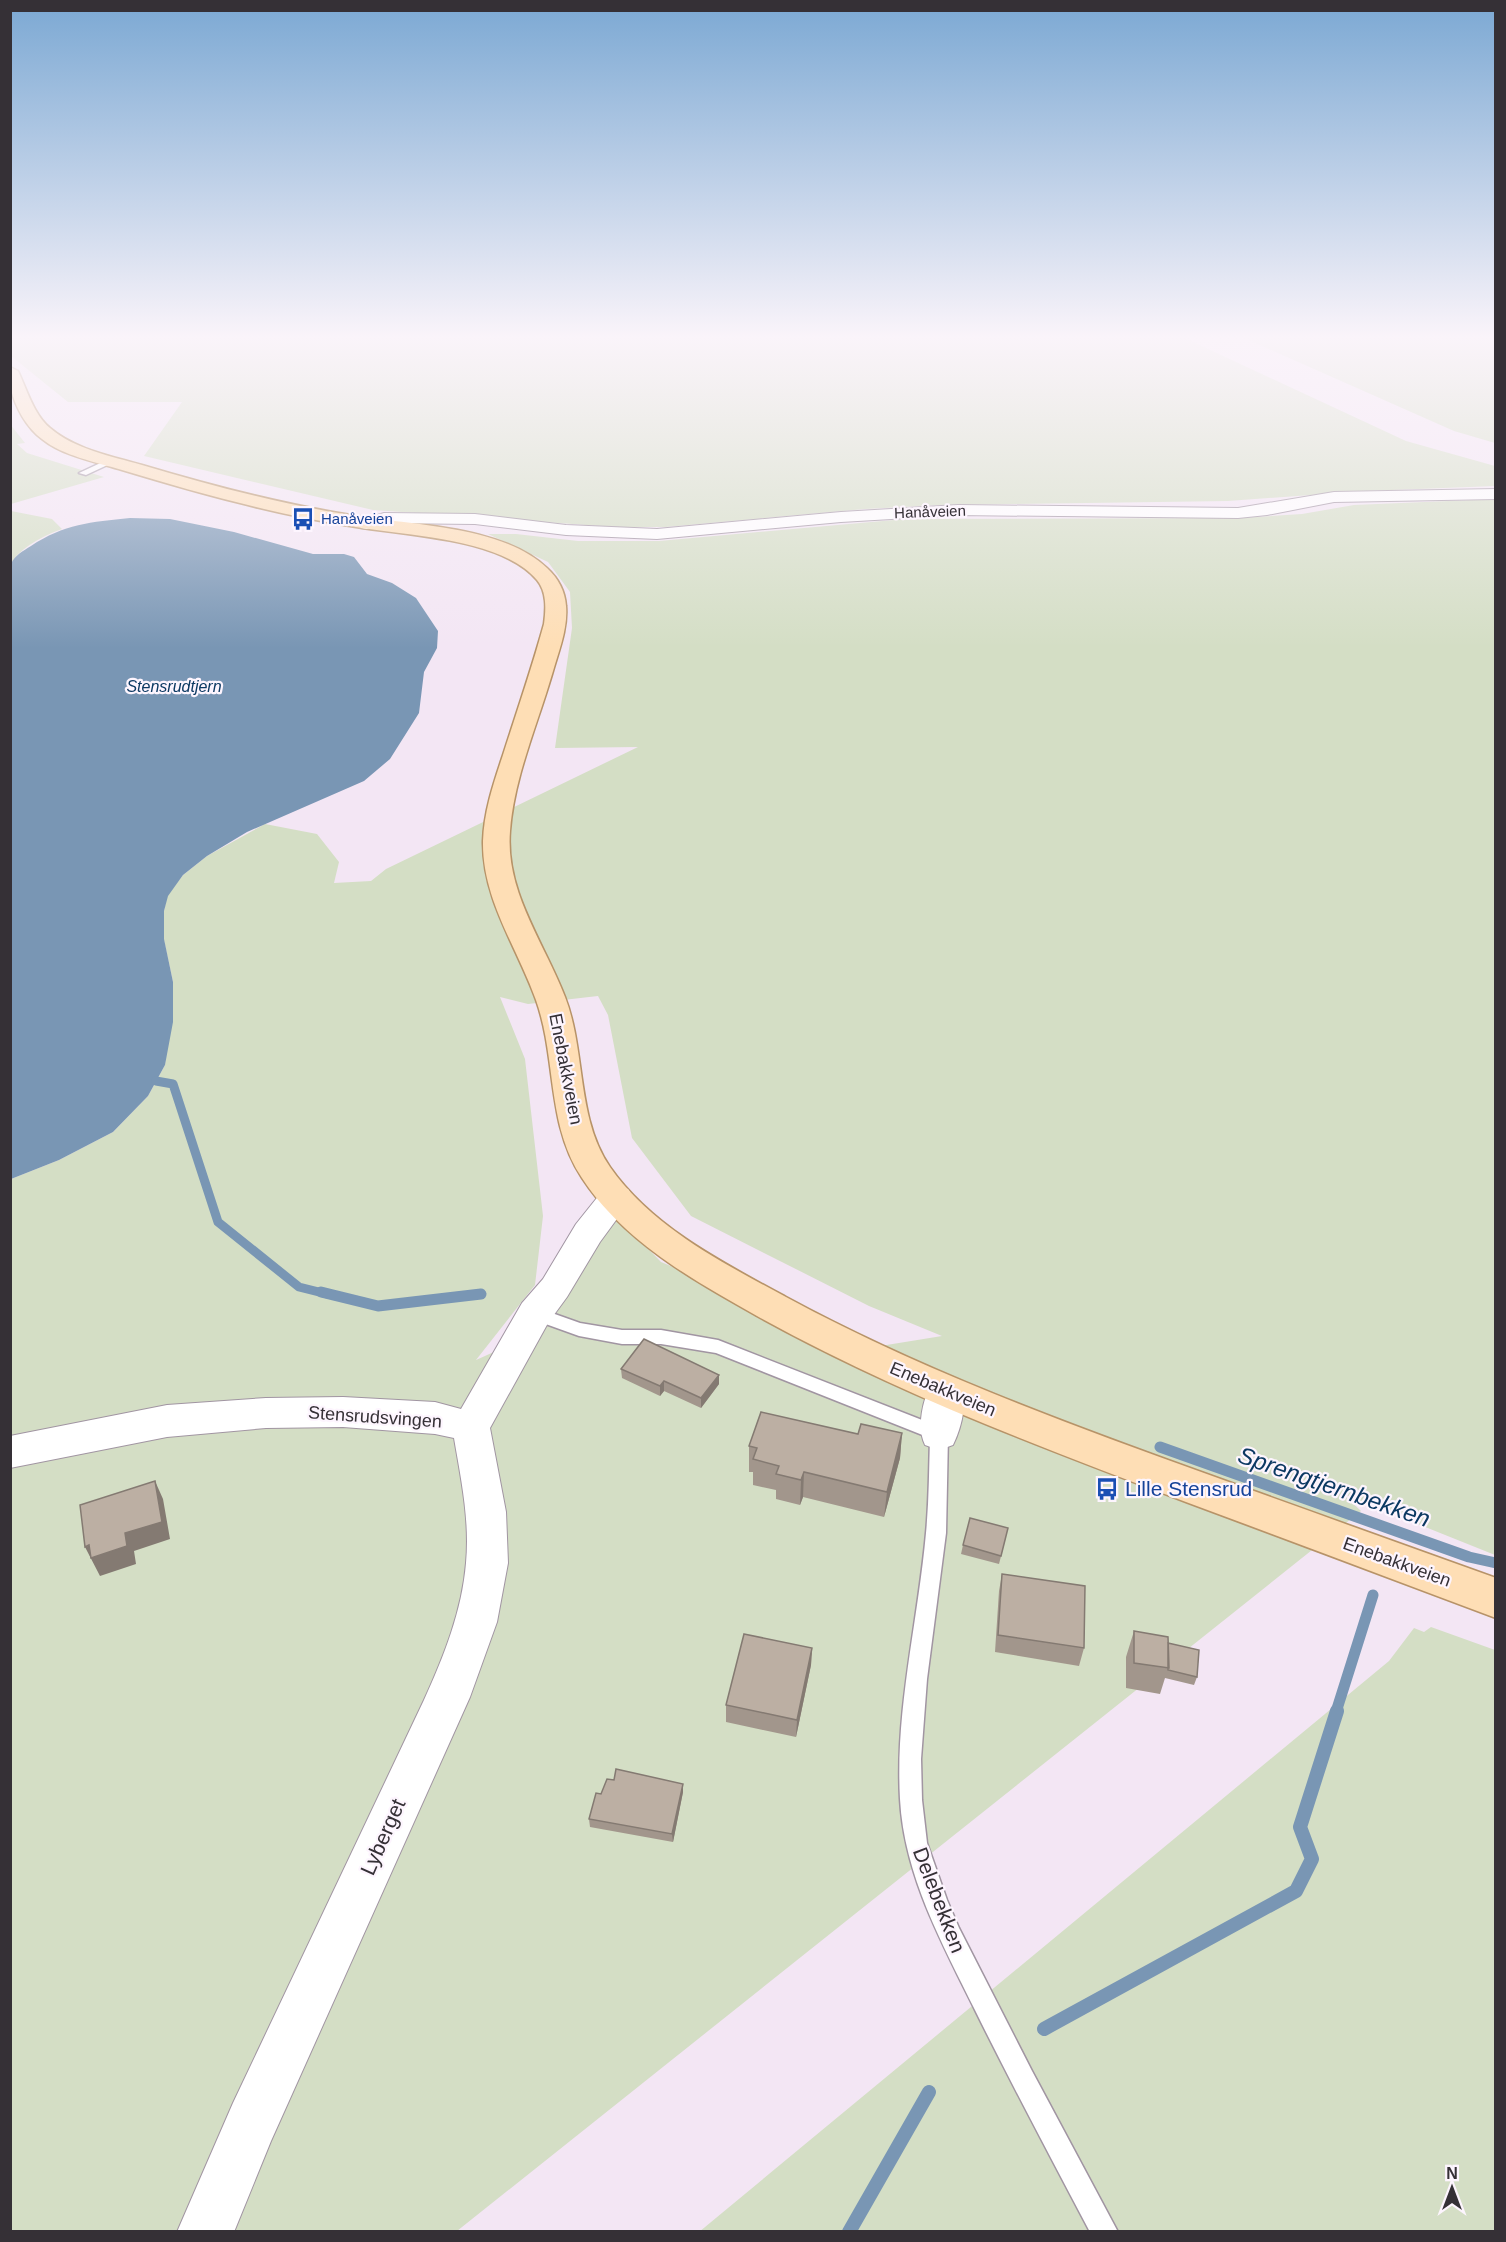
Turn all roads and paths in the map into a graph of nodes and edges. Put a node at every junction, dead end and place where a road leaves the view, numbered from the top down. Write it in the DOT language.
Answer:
graph roads {
  1 [pos="56,439"];
  2 [pos="112,461"];
  3 [pos="83,473"];
  4 [pos="1496,494"];
  5 [pos="367,524"];
  6 [pos="616,1197"];
  7 [pos="535,1313"];
  8 [pos="945,1391"];
  9 [pos="471,1426"];
  10 [pos="939,1434"];
  11 [pos="10,1452"];
  12 [pos="1496,1598"];
  13 [pos="205,2232"];
  14 [pos="1106,2232"];
  1 -- 2 [label="main road, Enebakkveien"];
  2 -- 3 [label="lane"];
  2 -- 5 [label="main road, Enebakkveien"];
  4 -- 5 [label="street, Hanåveien"];
  5 -- 6 [label="main road, Enebakkveien"];
  6 -- 7 [label="street"];
  6 -- 8 [label="main road, Enebakkveien"];
  7 -- 9 [label="street"];
  7 -- 10 [label="lane"];
  8 -- 10 [label="street, Delebekken"];
  8 -- 12 [label="main road, Enebakkveien"];
  9 -- 11 [label="street, Stensrudsvingen"];
  9 -- 13 [label="street, Lyberget"];
  10 -- 14 [label="lane, Delebekken"];
}
